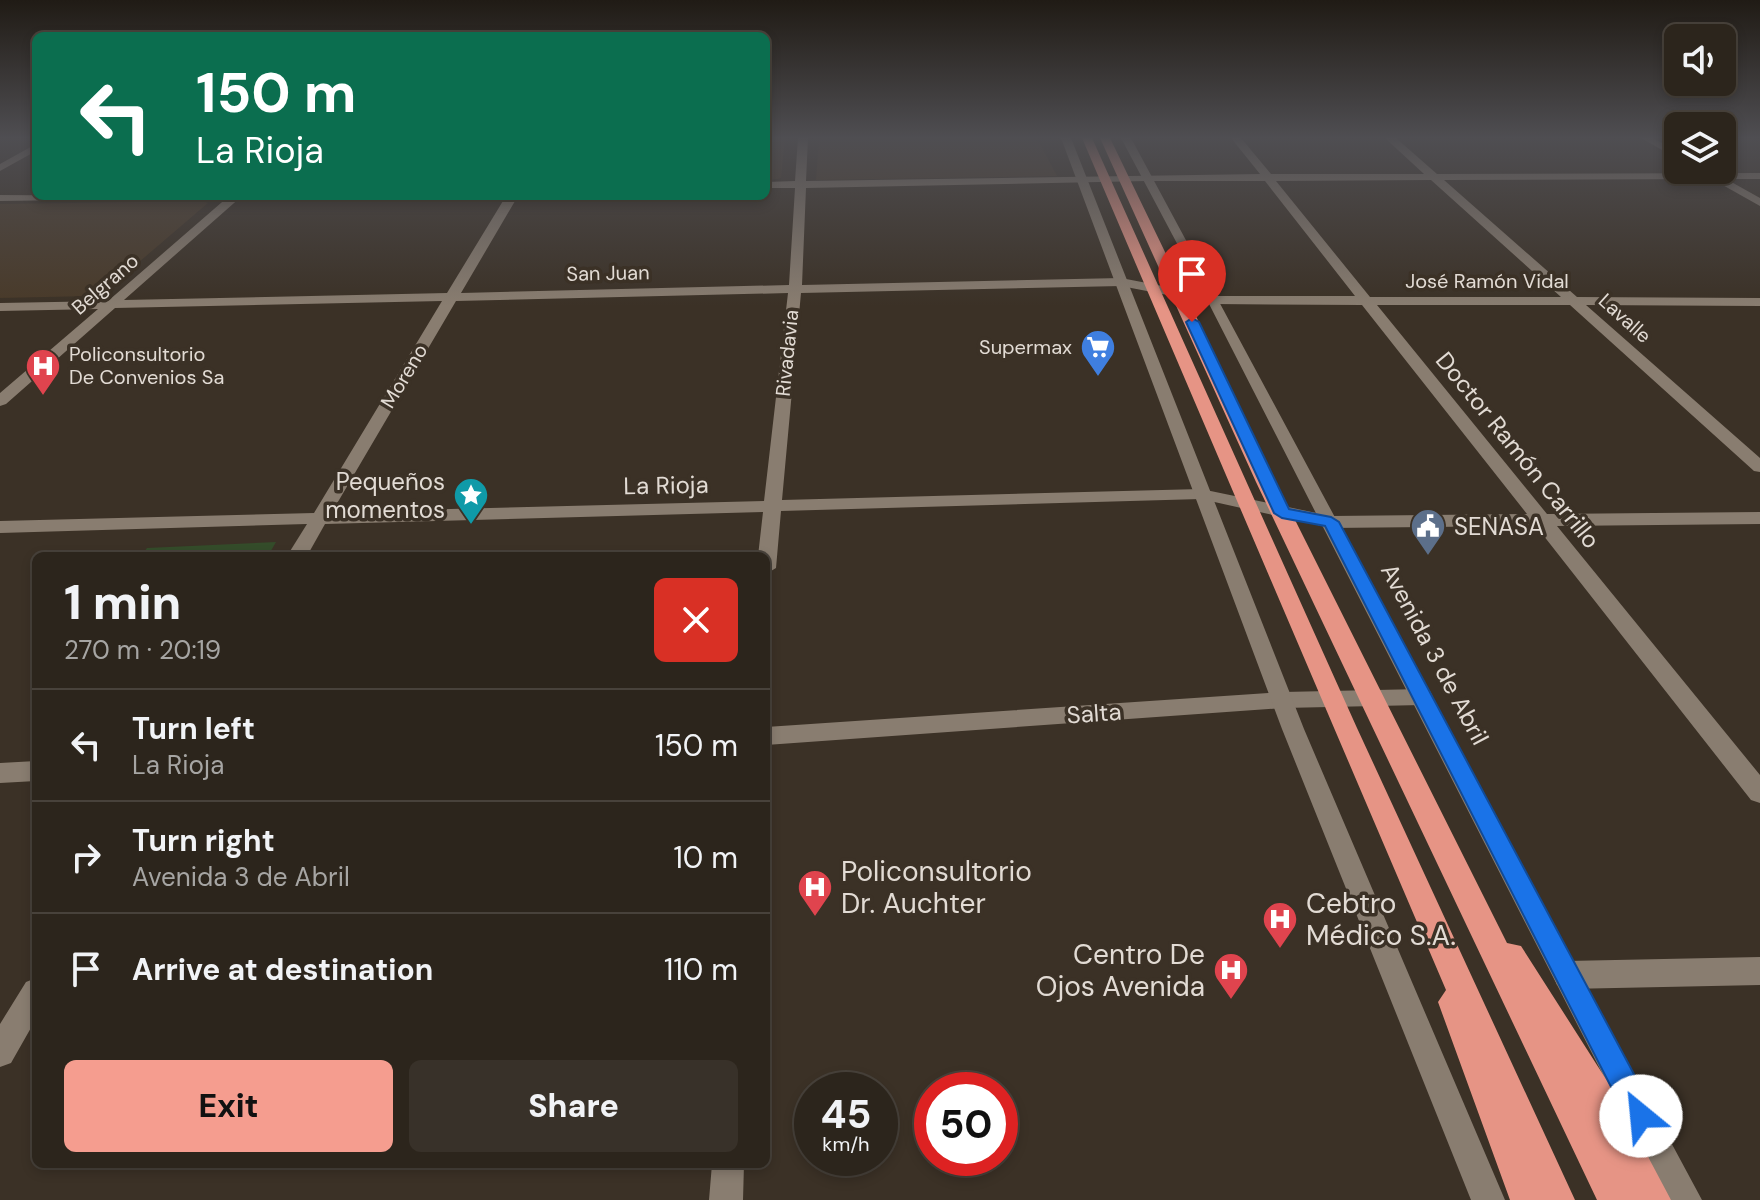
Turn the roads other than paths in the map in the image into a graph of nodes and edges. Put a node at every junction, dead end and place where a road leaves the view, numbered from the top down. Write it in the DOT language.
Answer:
graph roads {
  1 [pos="799,194"];
  2 [pos="1088,194"];
  3 [pos="1111,194"];
  4 [pos="1132,194"];
  5 [pos="1155,194"];
  6 [pos="1281,194"];
  7 [pos="1453,194"];
  8 [pos="0,198"];
  9 [pos="32,198"];
  10 [pos="231,200"];
  11 [pos="510,200"];
  12 [pos="1121,282"];
  13 [pos="795,289"];
  14 [pos="1153,290"];
  15 [pos="1180,295"];
  16 [pos="452,296"];
  17 [pos="1214,300"];
  18 [pos="1367,301"];
  19 [pos="1576,301"];
  20 [pos="1760,302"];
  21 [pos="112,304"];
  22 [pos="0,307"];
  23 [pos="0,401"];
  24 [pos="1760,467"];
  25 [pos="1201,494"];
  26 [pos="1245,505"];
  27 [pos="770,507"];
  28 [pos="1282,513"];
  29 [pos="320,517"];
  30 [pos="1760,518"];
  31 [pos="1545,521"];
  32 [pos="1331,522"];
  33 [pos="0,527"];
  34 [pos="299,552"];
  35 [pos="767,552"];
  36 [pos="1422,697"];
  37 [pos="1334,699"];
  38 [pos="1372,699"];
  39 [pos="1283,700"];
  40 [pos="770,736"];
  41 [pos="32,771"];
  42 [pos="0,773"];
  43 [pos="1760,793"];
  44 [pos="1445,851"];
  45 [pos="1401,854"];
  46 [pos="1760,971"];
  47 [pos="1567,975"];
  48 [pos="32,999"];
  49 [pos="0,1052"];
  50 [pos="728,1168"];
  51 [pos="726,1200"];
  52 [pos="1488,1200"];
  53 [pos="1528,1200"];
  54 [pos="1557,1200"];
  55 [pos="1616,1200"];
  56 [pos="1653,1200"];
  57 [pos="1685,1200"];
  1 -- 13 [label="street, Rivadavia"];
  2 -- 12 [label="street"];
  3 -- 14 [label="highway"];
  4 -- 15 [label="highway"];
  5 -- 17 [label="street, Avenida 3 de Abril"];
  6 -- 18 [label="street, Doctor Ramón Carrillo"];
  7 -- 19 [label="street, Lavalle"];
  8 -- 9 [label="street"];
  10 -- 21 [label="street, Belgrano"];
  11 -- 16 [label="street, Moreno"];
  12 -- 13 [label="street, San Juan"];
  12 -- 14 [label="street, San Juan"];
  12 -- 25 [label="street"];
  13 -- 16 [label="street, San Juan"];
  13 -- 27 [label="street, Rivadavia"];
  14 -- 15 [label="street, San Juan"];
  14 -- 26 [label="highway"];
  15 -- 17 [label="street, San Juan"];
  15 -- 28 [label="highway"];
  16 -- 21 [label="street, San Juan"];
  16 -- 29 [label="street, Moreno"];
  17 -- 18 [label="street, José Ramón Vidal"];
  17 -- 32 [label="street, Avenida 3 de Abril"];
  18 -- 19 [label="street, José Ramón Vidal"];
  18 -- 31 [label="street, Doctor Ramón Carrillo"];
  19 -- 20 [label="street, José Ramón Vidal"];
  19 -- 24 [label="street, Lavalle"];
  21 -- 22 [label="street, San Juan"];
  21 -- 23 [label="street, Belgrano"];
  25 -- 26 [label="street, La Rioja"];
  25 -- 27 [label="street, La Rioja"];
  25 -- 39 [label="street"];
  26 -- 28 [label="street, La Rioja"];
  26 -- 37 [label="highway"];
  27 -- 29 [label="street, La Rioja"];
  27 -- 35 [label="street, Rivadavia"];
  28 -- 32 [label="street, La Rioja"];
  28 -- 38 [label="highway"];
  29 -- 33 [label="street, La Rioja"];
  29 -- 34 [label="street, Moreno"];
  30 -- 31 [label="street, La Rioja"];
  31 -- 32 [label="street, La Rioja"];
  31 -- 43 [label="street, Doctor Ramón Carrillo"];
  32 -- 36 [label="street, Avenida 3 de Abril"];
  36 -- 38 [label="street, Salta"];
  36 -- 47 [label="street, Avenida 3 de Abril"];
  37 -- 38 [label="street, Salta"];
  37 -- 39 [label="street, Salta"];
  37 -- 45 [label="highway"];
  38 -- 44 [label="highway"];
  39 -- 40 [label="street, Salta"];
  39 -- 52 [label="street"];
  41 -- 42 [label="street"];
  44 -- 55 [label="highway"];
  44 -- 56 [label="highway"];
  45 -- 53 [label="highway"];
  45 -- 54 [label="highway"];
  46 -- 47 [label="street"];
  47 -- 57 [label="street, Avenida 3 de Abril"];
  48 -- 49 [label="street"];
  50 -- 51 [label="street"];
}
